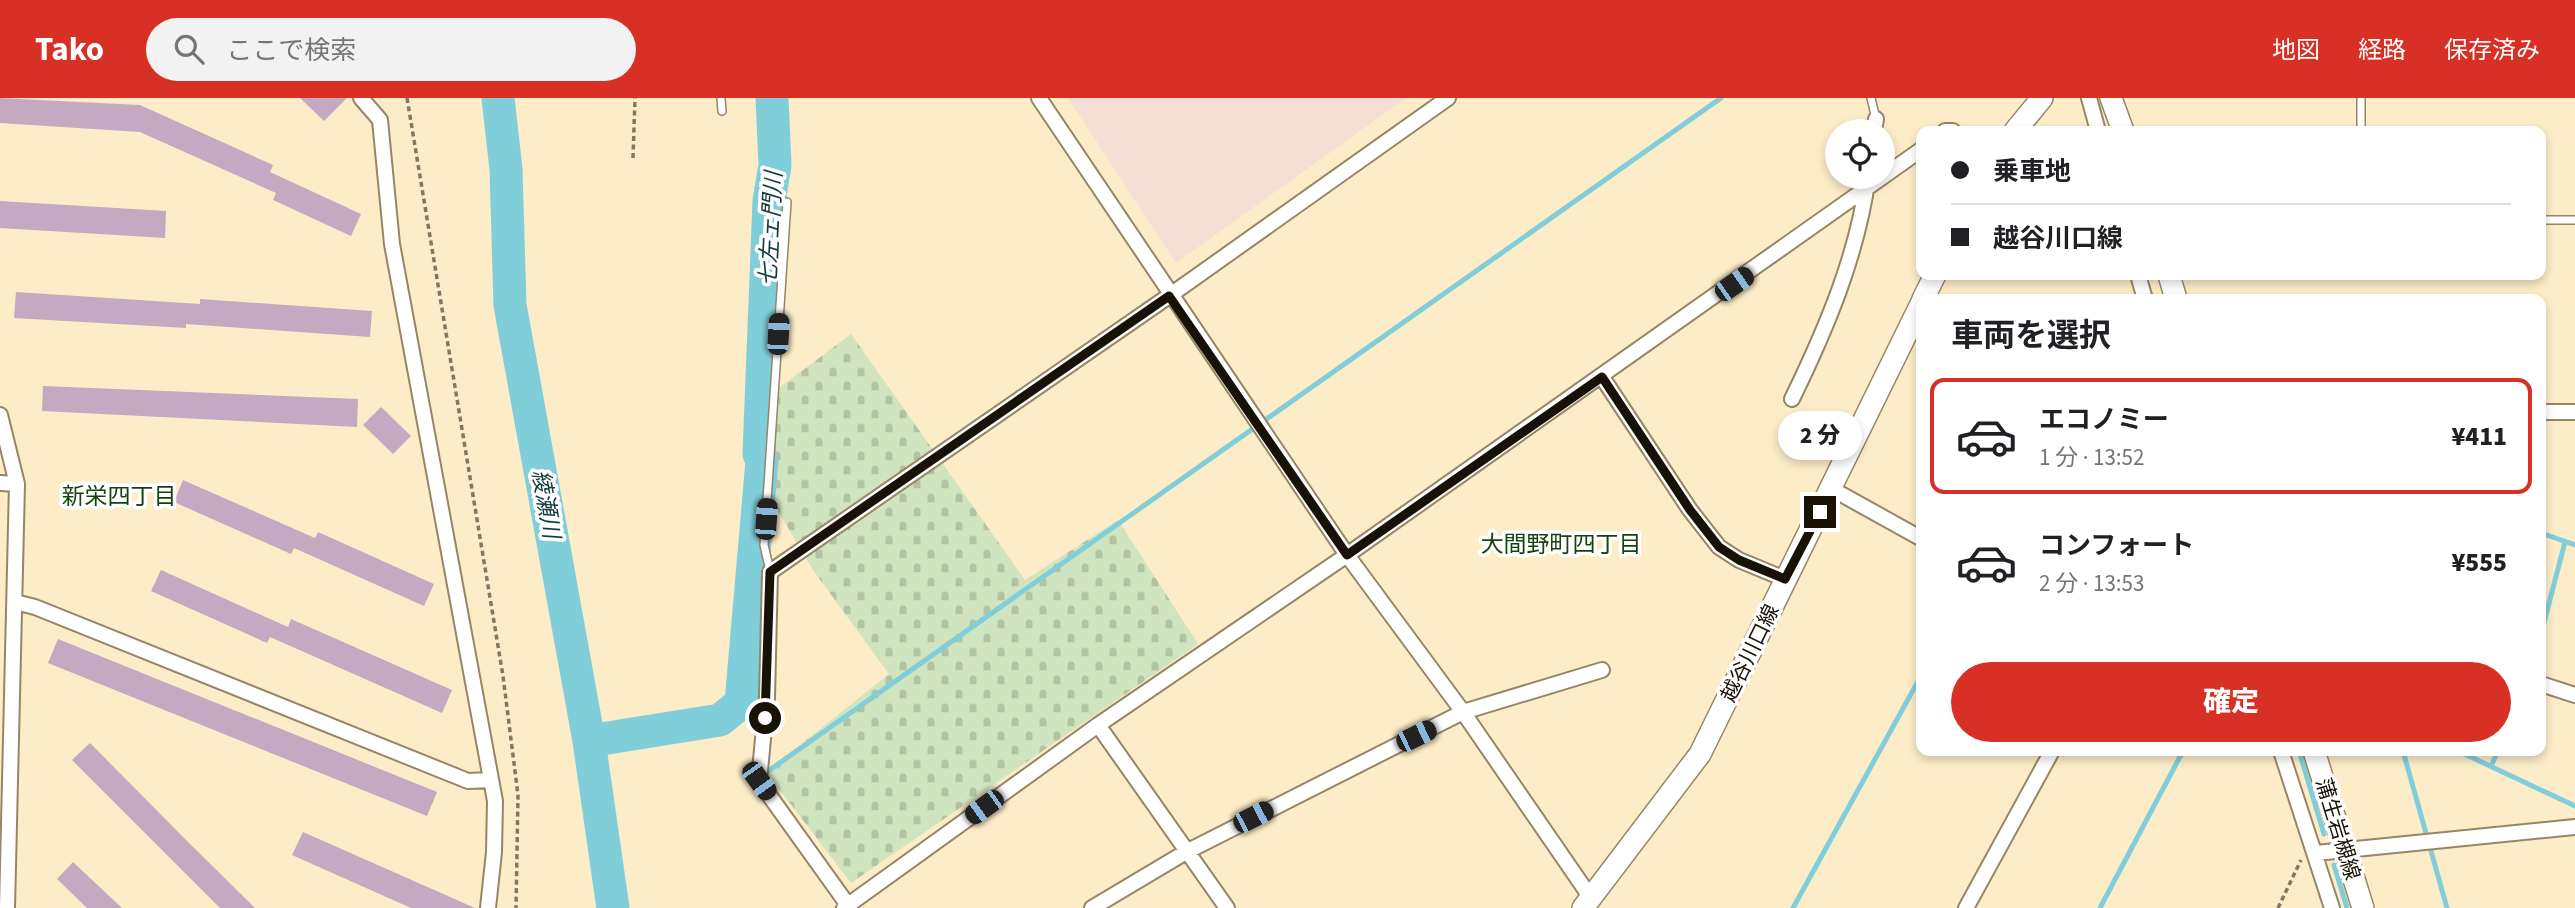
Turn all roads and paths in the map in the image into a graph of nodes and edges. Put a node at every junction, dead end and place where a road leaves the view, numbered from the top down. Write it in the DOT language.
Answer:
graph roads {
  1 [pos="361,98"];
  2 [pos="407,98"];
  3 [pos="635,98"];
  4 [pos="721,98"];
  5 [pos="1039,98"];
  6 [pos="1448,98"];
  7 [pos="1871,98"];
  8 [pos="2042,98"];
  9 [pos="2089,98"];
  10 [pos="2111,98"];
  11 [pos="2361,98"];
  12 [pos="722,111"];
  13 [pos="1874,119"];
  14 [pos="2019,126"];
  15 [pos="2097,126"];
  16 [pos="2121,126"];
  17 [pos="2361,126"];
  18 [pos="1916,153"];
  19 [pos="633,158"];
  20 [pos="1895,166"];
  21 [pos="1860,189"];
  22 [pos="1866,189"];
  23 [pos="787,202"];
  24 [pos="2546,220"];
  25 [pos="2575,220"];
  26 [pos="1169,296"];
  27 [pos="1916,314"];
  28 [pos="1602,377"];
  29 [pos="1792,399"];
  30 [pos="2546,412"];
  31 [pos="2575,412"];
  32 [pos="0,415"];
  33 [pos="0,483"];
  34 [pos="17,484"];
  35 [pos="1832,489"];
  36 [pos="1916,536"];
  37 [pos="1347,555"];
  38 [pos="770,572"];
  39 [pos="1785,579"];
  40 [pos="15,602"];
  41 [pos="1602,670"];
  42 [pos="2546,686"];
  43 [pos="2575,695"];
  44 [pos="1463,712"];
  45 [pos="1098,725"];
  46 [pos="2049,756"];
  47 [pos="2283,756"];
  48 [pos="2316,756"];
  49 [pos="490,780"];
  50 [pos="2575,827"];
  51 [pos="2344,848"];
  52 [pos="1186,852"];
  53 [pos="2316,853"];
  54 [pos="1587,903"];
  55 [pos="847,907"];
  56 [pos="7,908"];
  57 [pos="488,908"];
  58 [pos="516,908"];
  59 [pos="1092,908"];
  60 [pos="1227,908"];
  61 [pos="1966,908"];
  62 [pos="2278,908"];
  63 [pos="2332,908"];
  64 [pos="2363,908"];
  1 -- 49 [label="street"];
  2 -- 58 [label="path"];
  3 -- 19 [label="path"];
  4 -- 12 [label="lane"];
  5 -- 26 [label="street"];
  6 -- 26 [label="street"];
  7 -- 13 [label="lane"];
  8 -- 14 [label="main road"];
  9 -- 15 [label="street"];
  10 -- 16 [label="main road"];
  11 -- 17 [label="lane"];
  18 -- 20 [label="street"];
  21 -- 28 [label="street"];
  22 -- 29 [label="street"];
  23 -- 38 [label="lane"];
  24 -- 25 [label="lane"];
  26 -- 37 [label="street"];
  26 -- 38 [label="street"];
  27 -- 35 [label="main road, 越谷川口線"];
  28 -- 37 [label="street"];
  28 -- 39 [label="street"];
  30 -- 31 [label="street"];
  32 -- 34 [label="street"];
  33 -- 34 [label="street"];
  34 -- 40 [label="street"];
  35 -- 36 [label="street"];
  35 -- 39 [label="main road, 越谷川口線"];
  37 -- 44 [label="street"];
  37 -- 45 [label="street"];
  38 -- 55 [label="street"];
  39 -- 54 [label="main road, 越谷川口線"];
  40 -- 49 [label="street"];
  40 -- 56 [label="street"];
  41 -- 44 [label="street"];
  42 -- 43 [label="street"];
  44 -- 52 [label="street"];
  44 -- 54 [label="street"];
  45 -- 52 [label="street"];
  45 -- 55 [label="street"];
  46 -- 61 [label="street"];
  47 -- 53 [label="street"];
  48 -- 51 [label="main road, 蒲生岩槻線"];
  49 -- 57 [label="street"];
  50 -- 51 [label="street"];
  51 -- 53 [label="street"];
  51 -- 64 [label="main road, 蒲生岩槻線"];
  52 -- 59 [label="street"];
  52 -- 60 [label="street"];
  53 -- 62 [label="path"];
  53 -- 63 [label="street"];
}
